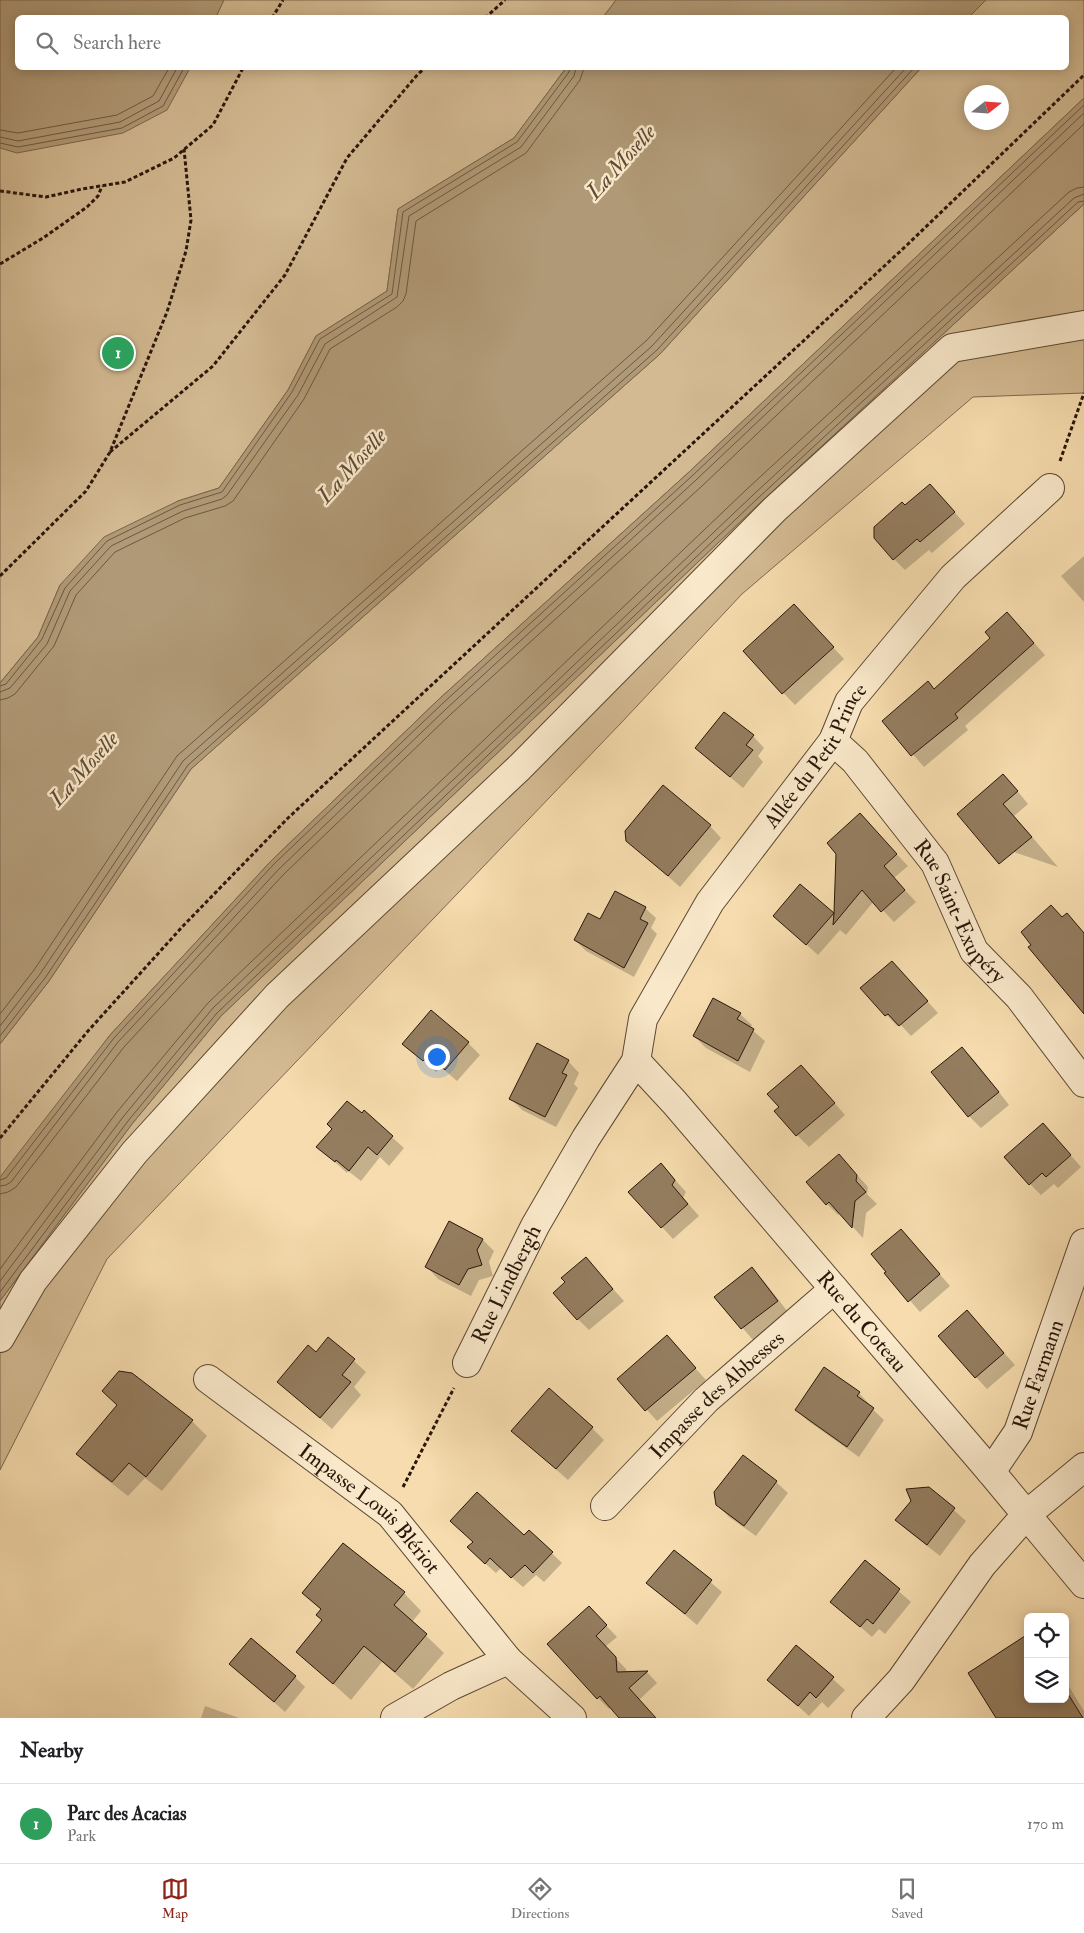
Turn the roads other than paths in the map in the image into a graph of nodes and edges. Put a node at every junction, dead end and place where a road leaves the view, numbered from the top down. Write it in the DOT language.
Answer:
graph roads {
  1 [pos="1084,325"];
  2 [pos="1050,488"];
  3 [pos="833,741"];
  4 [pos="636,1062"];
  5 [pos="1084,1083"];
  6 [pos="1084,1243"];
  7 [pos="834,1289"];
  8 [pos="0,1338"];
  9 [pos="466,1363"];
  10 [pos="208,1379"];
  11 [pos="1084,1467"];
  12 [pos="991,1472"];
  13 [pos="605,1506"];
  14 [pos="1026,1515"];
  15 [pos="1084,1584"];
  16 [pos="508,1660"];
  17 [pos="395,1718"];
  18 [pos="572,1718"];
  19 [pos="866,1718"];
  1 -- 8 [label="street"];
  2 -- 3 [label="street, Allée du Petit Prince"];
  3 -- 4 [label="street, Allée du Petit Prince"];
  3 -- 5 [label="street, Rue Saint-Exupéry"];
  4 -- 7 [label="street, Rue du Coteau"];
  4 -- 9 [label="street, Rue Lindbergh"];
  6 -- 12 [label="street, Rue Farmann"];
  7 -- 12 [label="street, Rue du Coteau"];
  7 -- 13 [label="street, Impasse des Abbesses"];
  10 -- 16 [label="street, Impasse Louis Blériot"];
  11 -- 14 [label="street"];
  12 -- 14 [label="street, Rue du Coteau"];
  14 -- 15 [label="street, Rue du Coteau"];
  14 -- 19 [label="street"];
  16 -- 17 [label="street"];
  16 -- 18 [label="street, Impasse Louis Blériot"];
}
